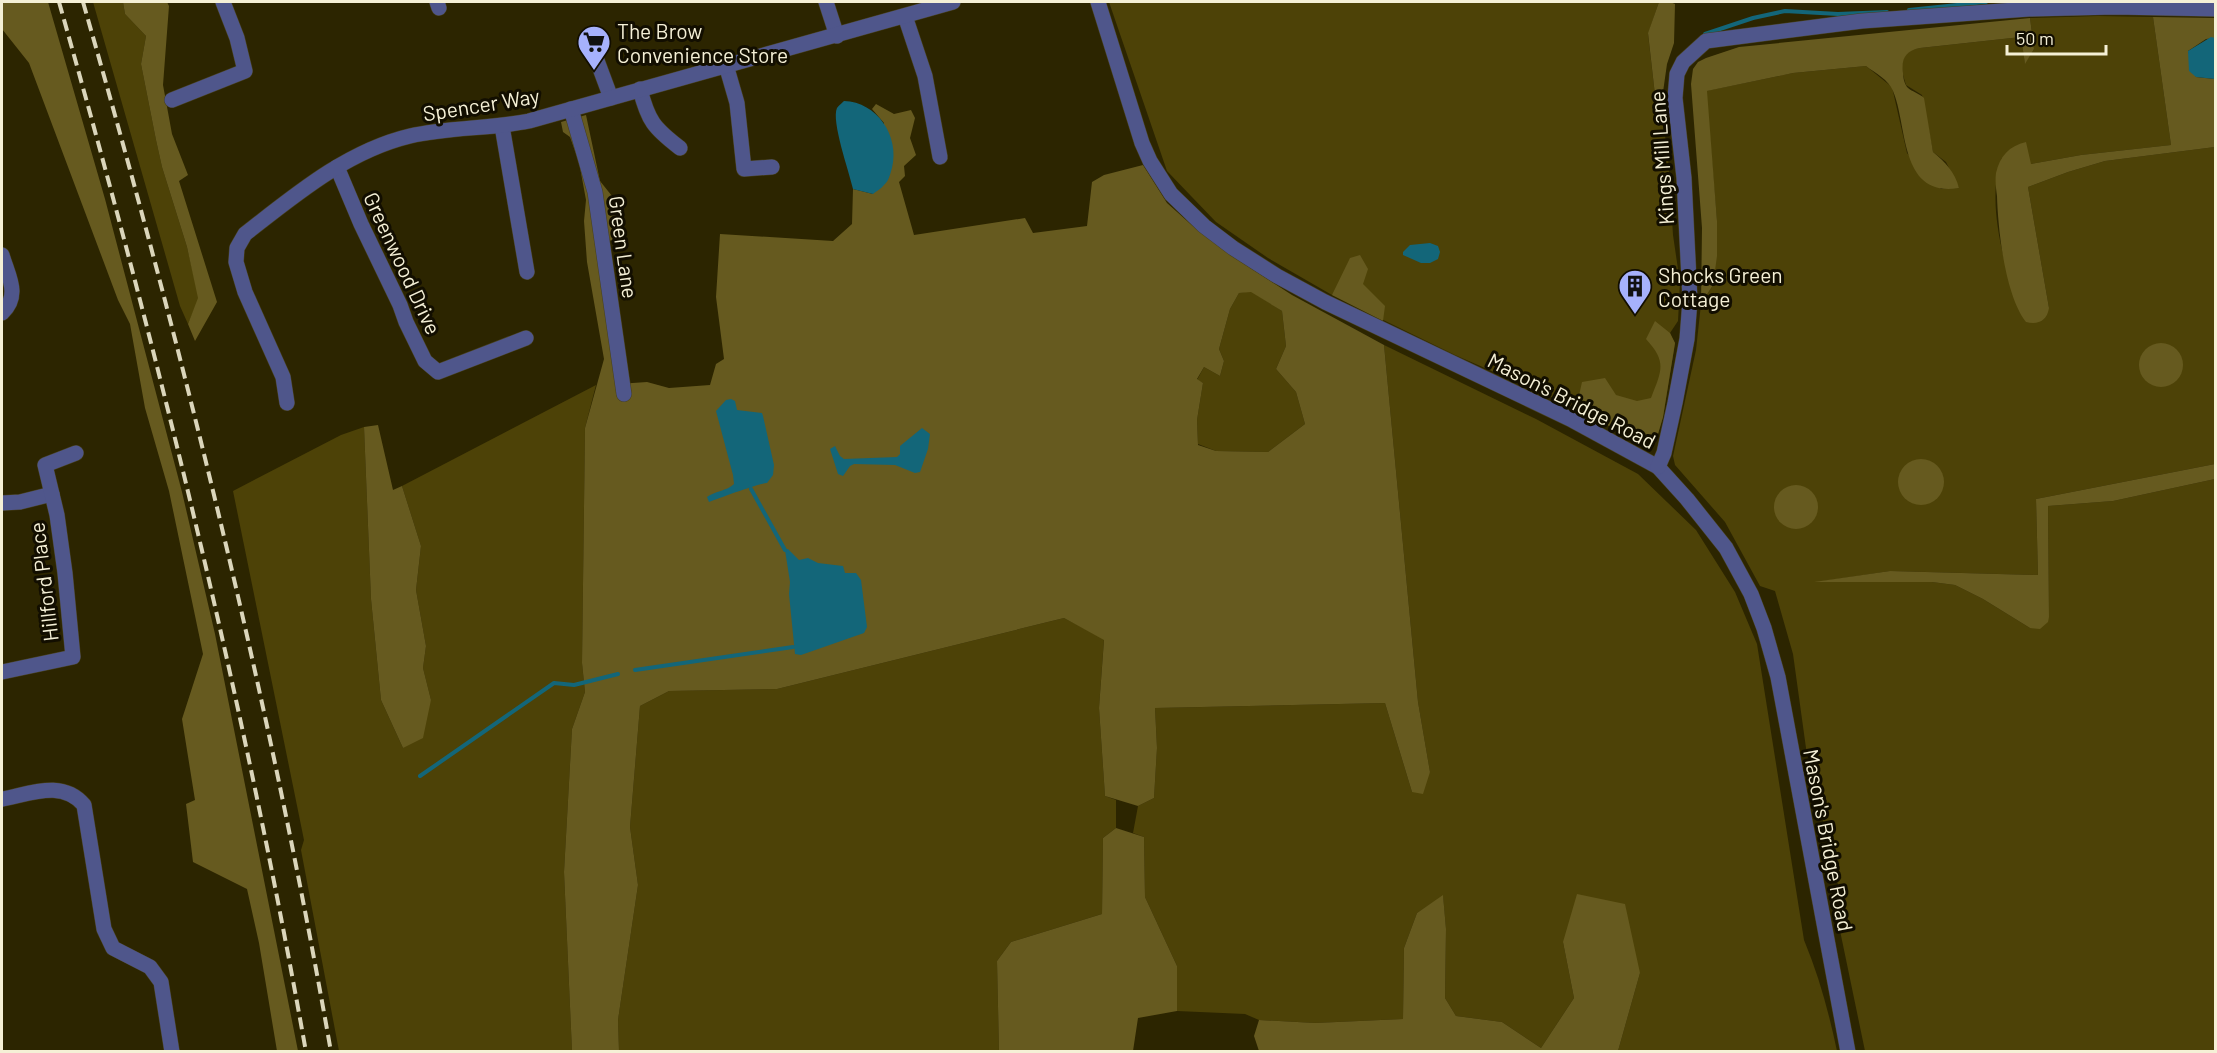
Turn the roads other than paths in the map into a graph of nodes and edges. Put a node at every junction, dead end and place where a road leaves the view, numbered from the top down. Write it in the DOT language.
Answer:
graph roads {
  1 [pos="223,2"];
  2 [pos="826,2"];
  3 [pos="953,2"];
  4 [pos="1098,2"];
  5 [pos="2216,9"];
  6 [pos="905,16"];
  7 [pos="837,36"];
  8 [pos="589,39"];
  9 [pos="726,65"];
  10 [pos="640,89"];
  11 [pos="611,98"];
  12 [pos="172,100"];
  13 [pos="572,109"];
  14 [pos="502,126"];
  15 [pos="680,148"];
  16 [pos="940,157"];
  17 [pos="337,167"];
  18 [pos="772,167"];
  19 [pos="2,255"];
  20 [pos="527,272"];
  21 [pos="2,313"];
  22 [pos="526,338"];
  23 [pos="624,394"];
  24 [pos="287,403"];
  25 [pos="76,453"];
  26 [pos="1658,467"];
  27 [pos="52,494"];
  28 [pos="2,503"];
  29 [pos="2,672"];
  30 [pos="2,799"];
  31 [pos="172,1052"];
  32 [pos="1848,1052"];
  1 -- 12 [label="street"];
  2 -- 7 [label="street"];
  3 -- 6 [label="street, Spencer Way"];
  4 -- 26 [label="street, Mason's Bridge Road"];
  5 -- 26 [label="street, Kings Mill Lane"];
  6 -- 7 [label="street, Spencer Way"];
  6 -- 16 [label="street"];
  7 -- 9 [label="street, Spencer Way"];
  8 -- 11 [label="street"];
  9 -- 10 [label="street, Spencer Way"];
  9 -- 18 [label="street"];
  10 -- 11 [label="street, Spencer Way"];
  10 -- 15 [label="street"];
  11 -- 13 [label="street, Spencer Way"];
  13 -- 14 [label="street, Spencer Way"];
  13 -- 23 [label="street, Green Lane"];
  14 -- 17 [label="street, Spencer Way"];
  14 -- 20 [label="street"];
  17 -- 22 [label="street, Greenwood Drive"];
  17 -- 24 [label="street, Spencer Way"];
  19 -- 21 [label="street"];
  25 -- 27 [label="street, Hillford Place"];
  26 -- 32 [label="street, Mason's Bridge Road"];
  27 -- 28 [label="street"];
  27 -- 29 [label="street, Hillford Place"];
  30 -- 31 [label="street"];
}
